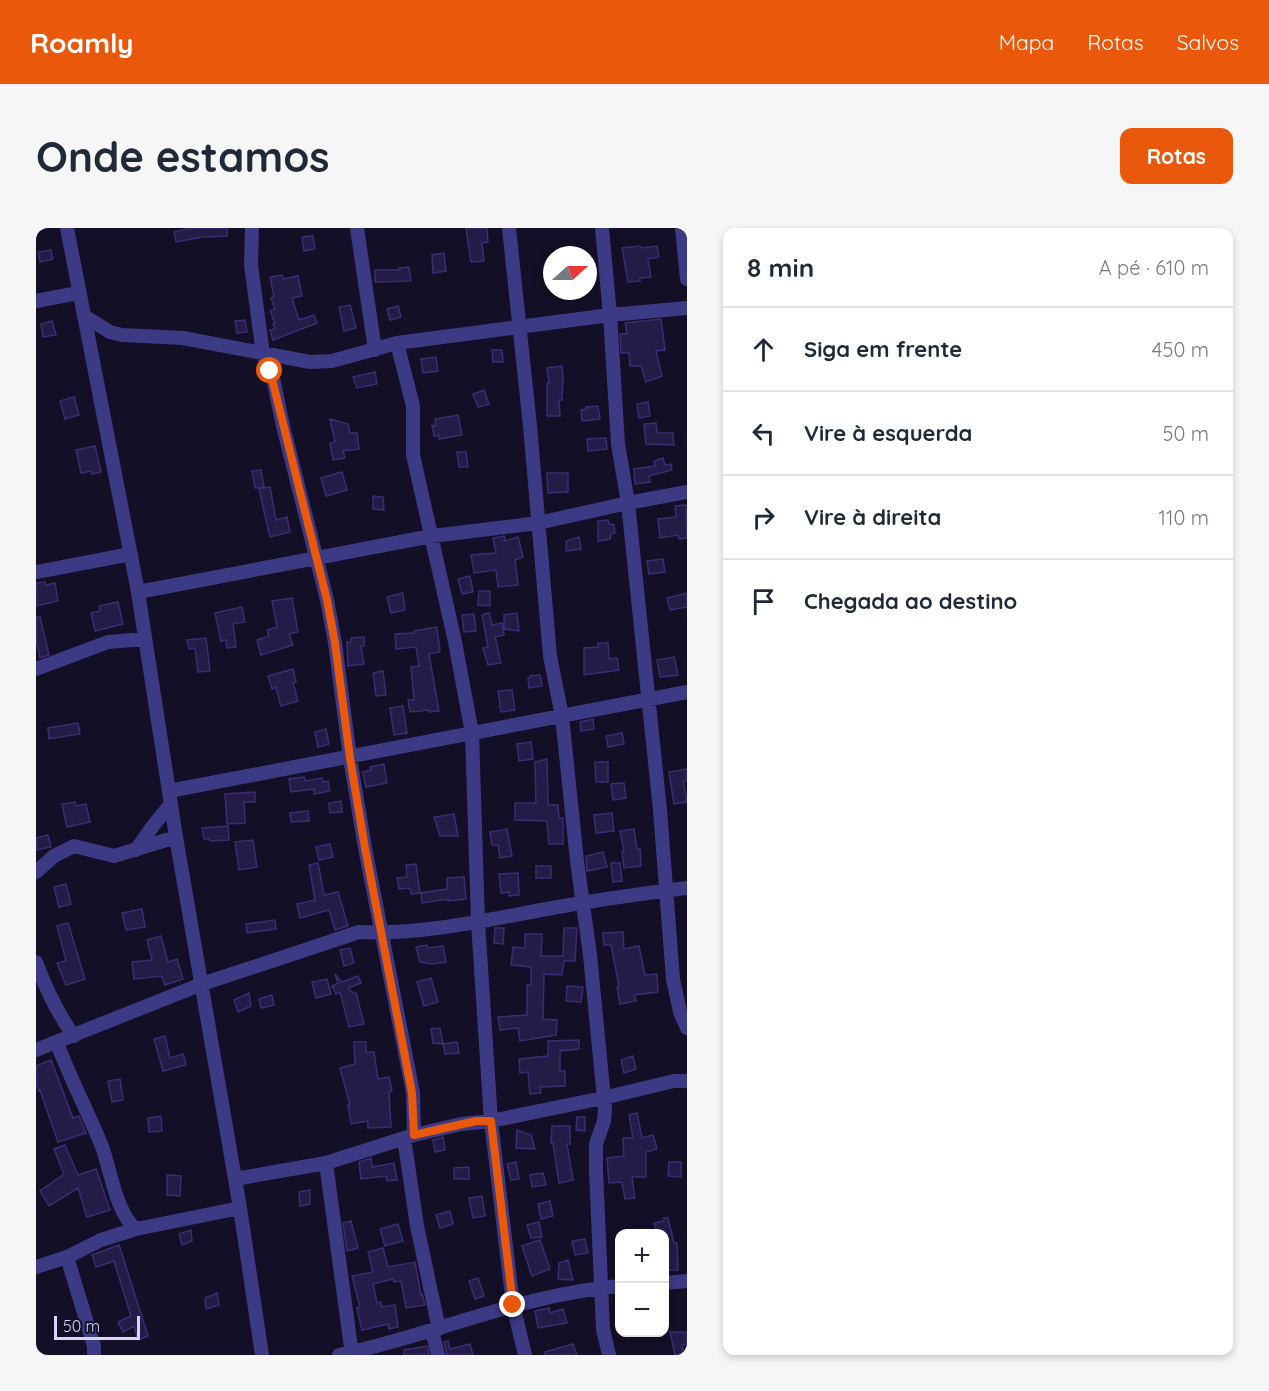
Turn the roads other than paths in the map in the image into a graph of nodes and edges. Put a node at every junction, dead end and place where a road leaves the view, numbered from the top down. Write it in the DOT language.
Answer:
graph roads {
  1 [pos="67,228"];
  2 [pos="252,228"];
  3 [pos="357,228"];
  4 [pos="508,228"];
  5 [pos="602,228"];
  6 [pos="682,228"];
  7 [pos="687,279"];
  8 [pos="78,293"];
  9 [pos="36,301"];
  10 [pos="687,308"];
  11 [pos="610,315"];
  12 [pos="84,316"];
  13 [pos="519,327"];
  14 [pos="397,343"];
  15 [pos="375,350"];
  16 [pos="263,354"];
  17 [pos="687,492"];
  18 [pos="628,502"];
  19 [pos="538,523"];
  20 [pos="432,536"];
  21 [pos="131,554"];
  22 [pos="316,557"];
  23 [pos="36,572"];
  24 [pos="138,592"];
  25 [pos="145,639"];
  26 [pos="36,669"];
  27 [pos="687,692"];
  28 [pos="648,699"];
  29 [pos="562,716"];
  30 [pos="472,733"];
  31 [pos="350,758"];
  32 [pos="170,798"];
  33 [pos="176,837"];
  34 [pos="136,850"];
  35 [pos="36,872"];
  36 [pos="687,888"];
  37 [pos="666,890"];
  38 [pos="582,903"];
  39 [pos="478,922"];
  40 [pos="381,934"];
  41 [pos="36,962"];
  42 [pos="202,984"];
  43 [pos="687,1028"];
  44 [pos="74,1036"];
  45 [pos="57,1042"];
  46 [pos="36,1050"];
  47 [pos="687,1081"];
  48 [pos="603,1098"];
  49 [pos="491,1121"];
  50 [pos="409,1137"];
  51 [pos="326,1162"];
  52 [pos="235,1179"];
  53 [pos="240,1208"];
  54 [pos="136,1229"];
  55 [pos="67,1257"];
  56 [pos="36,1267"];
  57 [pos="687,1281"];
  58 [pos="669,1283"];
  59 [pos="615,1287"];
  60 [pos="601,1288"];
  61 [pos="513,1305"];
  62 [pos="436,1330"];
  63 [pos="266,1353"];
  64 [pos="347,1354"];
  65 [pos="94,1355"];
  66 [pos="438,1355"];
  67 [pos="525,1355"];
  68 [pos="609,1355"];
  1 -- 8 [label="street"];
  2 -- 16 [label="street"];
  3 -- 15 [label="street"];
  4 -- 13 [label="street"];
  5 -- 11 [label="street"];
  6 -- 7 [label="street"];
  8 -- 9 [label="street"];
  8 -- 12 [label="street"];
  10 -- 11 [label="street"];
  11 -- 13 [label="street"];
  11 -- 18 [label="street"];
  12 -- 16 [label="street"];
  12 -- 21 [label="street"];
  13 -- 14 [label="street"];
  13 -- 19 [label="street"];
  14 -- 15 [label="street"];
  14 -- 20 [label="street"];
  15 -- 16 [label="street"];
  16 -- 22 [label="street"];
  17 -- 18 [label="street"];
  18 -- 19 [label="street"];
  18 -- 28 [label="street"];
  19 -- 20 [label="street"];
  19 -- 29 [label="street"];
  20 -- 22 [label="street"];
  20 -- 30 [label="street"];
  21 -- 23 [label="street"];
  21 -- 24 [label="street"];
  22 -- 24 [label="street"];
  22 -- 31 [label="street"];
  24 -- 25 [label="street"];
  25 -- 26 [label="street"];
  25 -- 32 [label="street"];
  27 -- 28 [label="street"];
  28 -- 29 [label="street"];
  28 -- 37 [label="street"];
  29 -- 30 [label="street"];
  29 -- 38 [label="street"];
  30 -- 31 [label="street"];
  30 -- 39 [label="street"];
  31 -- 32 [label="street"];
  31 -- 40 [label="street"];
  32 -- 33 [label="street"];
  32 -- 34 [label="street"];
  33 -- 34 [label="street"];
  33 -- 42 [label="street"];
  34 -- 35 [label="street"];
  36 -- 37 [label="street"];
  37 -- 38 [label="street"];
  37 -- 43 [label="street"];
  38 -- 39 [label="street"];
  38 -- 48 [label="street"];
  39 -- 40 [label="street"];
  39 -- 49 [label="street"];
  40 -- 42 [label="street"];
  40 -- 50 [label="street"];
  41 -- 44 [label="street"];
  42 -- 44 [label="street"];
  42 -- 52 [label="street"];
  44 -- 45 [label="street"];
  45 -- 46 [label="street"];
  45 -- 54 [label="street"];
  47 -- 48 [label="street"];
  48 -- 49 [label="street"];
  48 -- 60 [label="street"];
  49 -- 50 [label="street"];
  49 -- 61 [label="street"];
  50 -- 51 [label="street"];
  50 -- 62 [label="street"];
  51 -- 52 [label="street"];
  51 -- 64 [label="street"];
  52 -- 53 [label="street"];
  53 -- 54 [label="street"];
  53 -- 63 [label="street"];
  54 -- 55 [label="street"];
  55 -- 56 [label="street"];
  55 -- 65 [label="street"];
  57 -- 58 [label="street"];
  59 -- 60 [label="street"];
  60 -- 61 [label="street"];
  60 -- 68 [label="street"];
  61 -- 62 [label="street"];
  61 -- 67 [label="street"];
  62 -- 64 [label="street"];
  62 -- 66 [label="street"];
}
